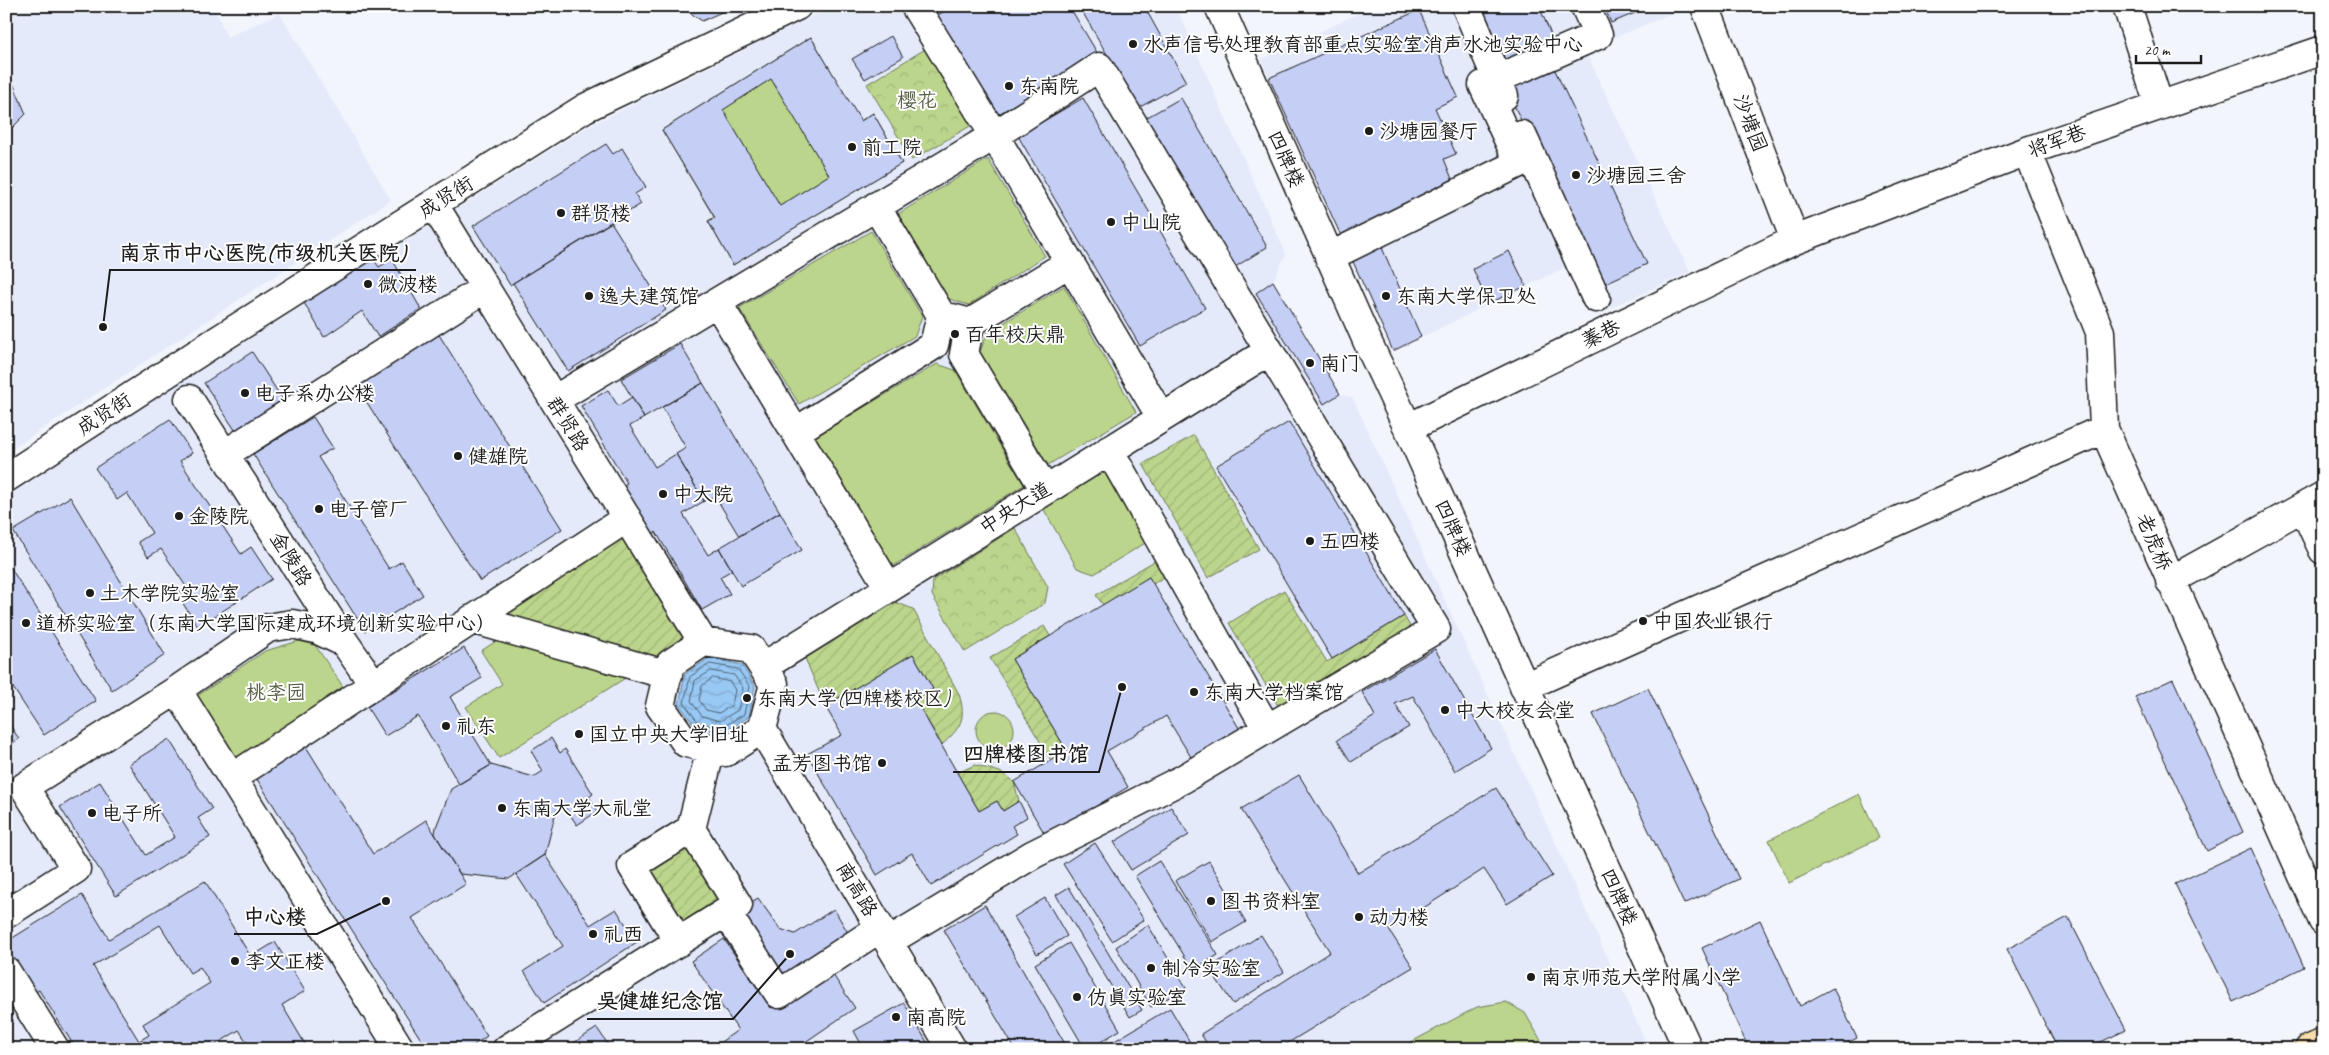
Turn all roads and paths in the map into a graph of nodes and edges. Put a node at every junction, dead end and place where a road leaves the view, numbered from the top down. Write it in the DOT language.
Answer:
graph roads {
  1 [pos="797,6"];
  2 [pos="915,6"];
  3 [pos="1219,6"];
  4 [pos="1466,6"];
  5 [pos="1586,6"];
  6 [pos="1705,6"];
  7 [pos="2127,6"];
  8 [pos="2323,50"];
  9 [pos="1496,79"];
  10 [pos="2159,105"];
  11 [pos="994,135"];
  12 [pos="2027,151"];
  13 [pos="434,205"];
  14 [pos="876,206"];
  15 [pos="1795,240"];
  16 [pos="1329,257"];
  17 [pos="1069,263"];
  18 [pos="485,288"];
  19 [pos="1596,298"];
  20 [pos="717,302"];
  21 [pos="941,315"];
  22 [pos="970,323"];
  23 [pos="934,345"];
  24 [pos="1269,351"];
  25 [pos="964,354"];
  26 [pos="189,399"];
  27 [pos="554,400"];
  28 [pos="1161,417"];
  29 [pos="1408,428"];
  30 [pos="2104,428"];
  31 [pos="795,432"];
  32 [pos="1108,450"];
  33 [pos="225,454"];
  34 [pos="6,478"];
  35 [pos="1045,490"];
  36 [pos="2313,502"];
  37 [pos="627,518"];
  38 [pos="2323,550"];
  39 [pos="2170,581"];
  40 [pos="889,588"];
  41 [pos="472,619"];
  42 [pos="703,642"];
  43 [pos="345,643"];
  44 [pos="763,667"];
  45 [pos="668,675"];
  46 [pos="374,685"];
  47 [pos="1524,687"];
  48 [pos="177,690"];
  49 [pos="762,729"];
  50 [pos="1267,729"];
  51 [pos="711,749"];
  52 [pos="232,778"];
  53 [pos="691,830"];
  54 [pos="726,912"];
  55 [pos="6,914"];
  56 [pos="2323,921"];
  57 [pos="885,934"];
  58 [pos="679,942"];
  59 [pos="6,971"];
  60 [pos="2323,1043"];
  61 [pos="55,1049"];
  62 [pos="400,1049"];
  63 [pos="507,1049"];
  64 [pos="952,1049"];
  65 [pos="1688,1049"];
  66 [pos="2309,1049"];
  1 -- 13 [label="street, 成贤街"];
  2 -- 11 [label="street"];
  3 -- 16 [label="street, 四牌楼"];
  4 -- 9 [label="street"];
  5 -- 9 [label="street"];
  6 -- 15 [label="street, 沙塘园"];
  7 -- 10 [label="street"];
  8 -- 10 [label="street, 将军巷"];
  9 -- 16 [label="street"];
  9 -- 19 [label="street"];
  10 -- 12 [label="street, 将军巷"];
  11 -- 14 [label="street"];
  11 -- 17 [label="street"];
  11 -- 24 [label="street"];
  12 -- 15 [label="street, 将军巷"];
  12 -- 30 [label="street, 老虎桥"];
  13 -- 18 [label="street, 群贤路"];
  13 -- 34 [label="street, 成贤街"];
  14 -- 20 [label="street"];
  14 -- 21 [label="street"];
  15 -- 29 [label="street, 蓁巷"];
  16 -- 29 [label="street, 四牌楼"];
  17 -- 22 [label="street"];
  17 -- 28 [label="street"];
  18 -- 27 [label="street, 群贤路"];
  18 -- 33 [label="street"];
  20 -- 27 [label="street"];
  20 -- 31 [label="street"];
  21 -- 22 [label="street"];
  21 -- 23 [label="street"];
  22 -- 25 [label="street"];
  23 -- 25 [label="street"];
  23 -- 31 [label="street"];
  24 -- 28 [label="street, 中央大道"];
  24 -- 50 [label="street"];
  25 -- 35 [label="street"];
  26 -- 33 [label="street, 金陵路"];
  27 -- 37 [label="street, 群贤路"];
  28 -- 32 [label="street, 中央大道"];
  29 -- 47 [label="street, 四牌楼"];
  30 -- 39 [label="street, 老虎桥"];
  30 -- 47 [label="street"];
  31 -- 40 [label="street"];
  32 -- 35 [label="street, 中央大道"];
  32 -- 50 [label="street"];
  33 -- 43 [label="street, 金陵路"];
  35 -- 40 [label="street, 中央大道"];
  36 -- 38 [label="street"];
  36 -- 39 [label="street"];
  37 -- 41 [label="street"];
  37 -- 42 [label="street, 群贤路"];
  39 -- 56 [label="street, 老虎桥"];
  40 -- 44 [label="street, 中央大道"];
  41 -- 45 [label="street"];
  41 -- 46 [label="street"];
  42 -- 44 [label="street"];
  42 -- 45 [label="street"];
  43 -- 46 [label="street, 金陵路"];
  43 -- 48 [label="street"];
  44 -- 49 [label="street"];
  45 -- 51 [label="street"];
  46 -- 52 [label="street"];
  47 -- 65 [label="street, 四牌楼"];
  48 -- 52 [label="street"];
  48 -- 55 [label="street"];
  49 -- 51 [label="street"];
  49 -- 57 [label="street, 南高路"];
  50 -- 57 [label="street"];
  51 -- 53 [label="street"];
  52 -- 62 [label="street"];
  53 -- 54 [label="street"];
  53 -- 58 [label="street"];
  54 -- 57 [label="street"];
  54 -- 58 [label="street"];
  57 -- 64 [label="street, 南高路"];
  58 -- 63 [label="street"];
  59 -- 61 [label="street"];
  60 -- 66 [label="main road"];
}
